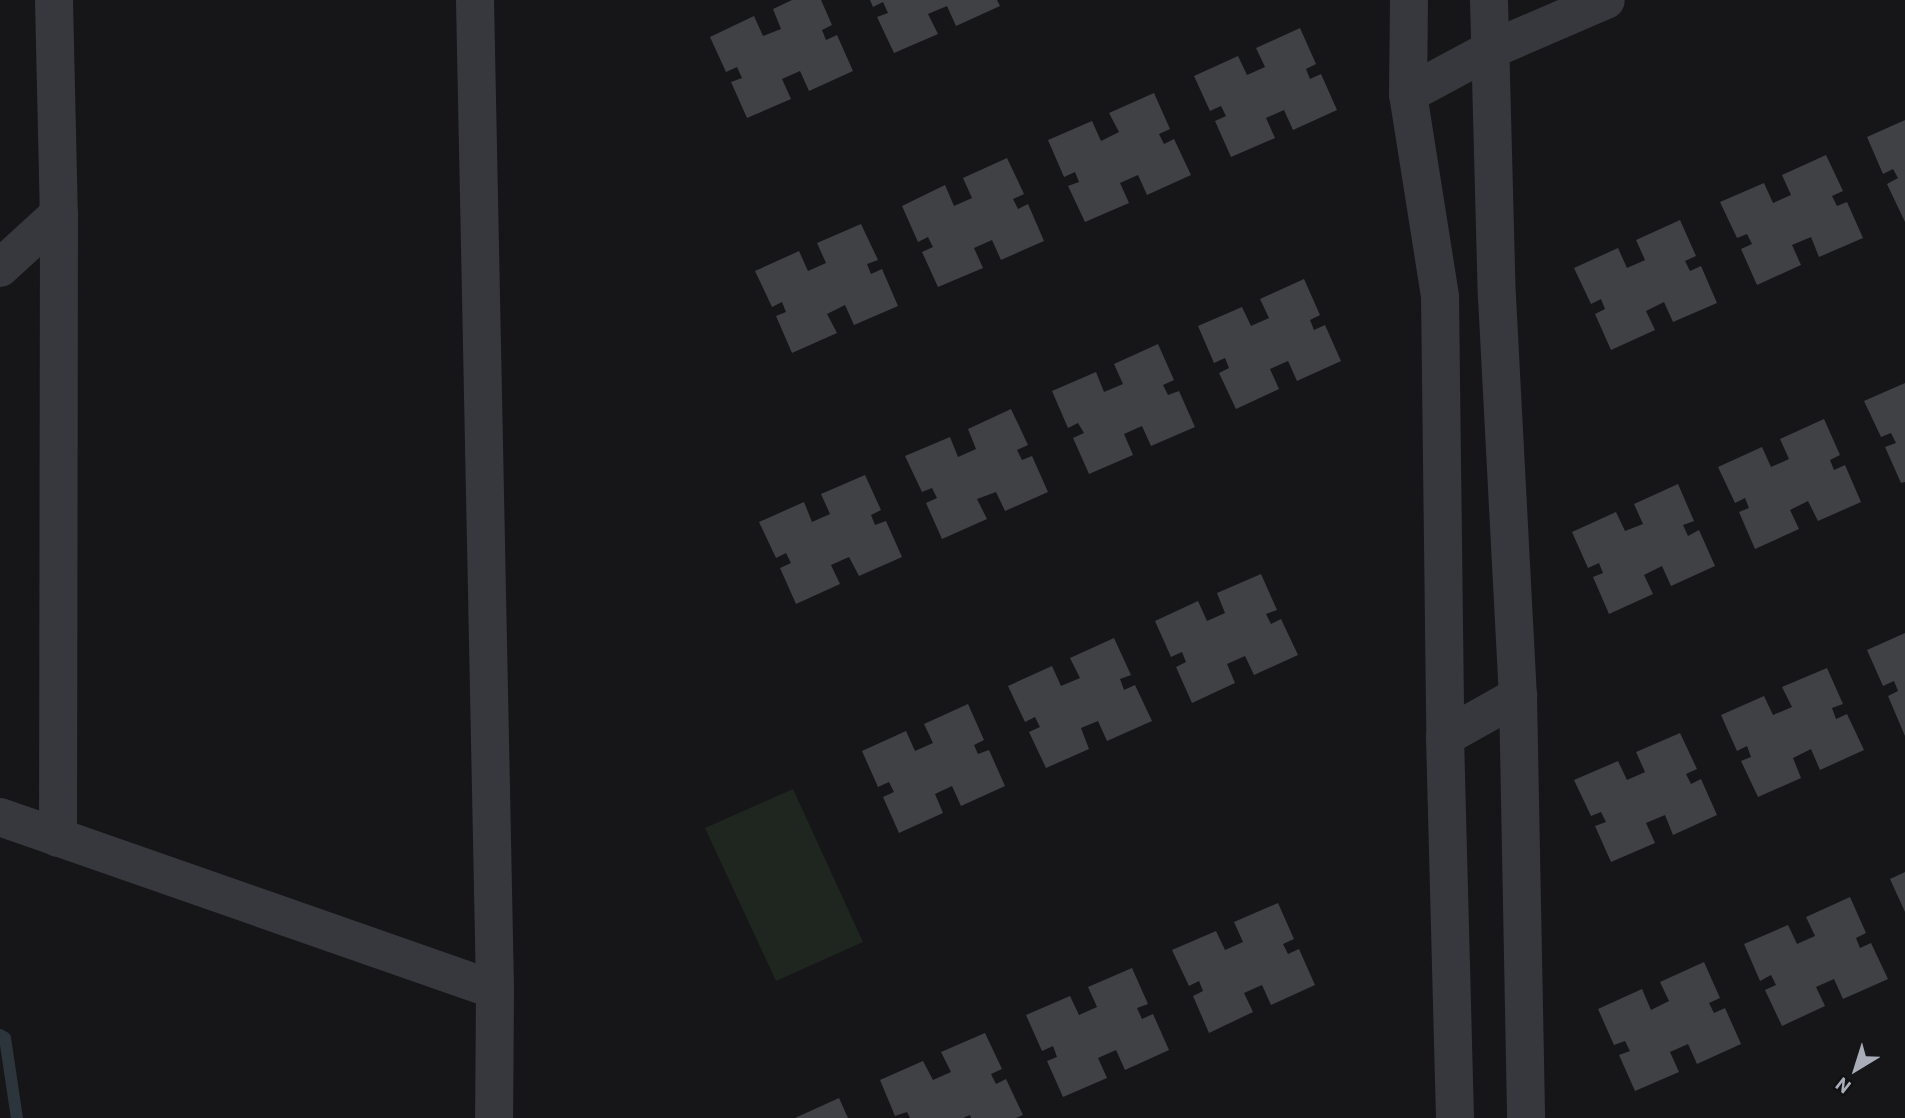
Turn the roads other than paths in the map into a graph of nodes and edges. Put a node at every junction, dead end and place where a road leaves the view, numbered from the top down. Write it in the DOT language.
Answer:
graph roads {
  1 [pos="54,0"];
  2 [pos="1409,0"];
  3 [pos="1489,0"];
  4 [pos="1606,0"];
  5 [pos="481,2"];
  6 [pos="1490,50"];
  7 [pos="1408,94"];
  8 [pos="59,214"];
  9 [pos="0,268"];
  10 [pos="1518,696"];
  11 [pos="1445,737"];
  12 [pos="0,817"];
  13 [pos="58,838"];
  14 [pos="495,990"];
  15 [pos="494,1118"];
  16 [pos="1455,1118"];
  17 [pos="1526,1118"];
  1 -- 8 [label="street"];
  2 -- 7 [label="street"];
  3 -- 6 [label="street"];
  4 -- 6 [label="street"];
  5 -- 14 [label="street"];
  6 -- 7 [label="street"];
  6 -- 10 [label="street"];
  7 -- 11 [label="street"];
  8 -- 9 [label="street"];
  8 -- 13 [label="street"];
  10 -- 11 [label="street"];
  10 -- 17 [label="street"];
  11 -- 16 [label="street"];
  12 -- 13 [label="street"];
  13 -- 14 [label="street"];
  14 -- 15 [label="street"];
}
